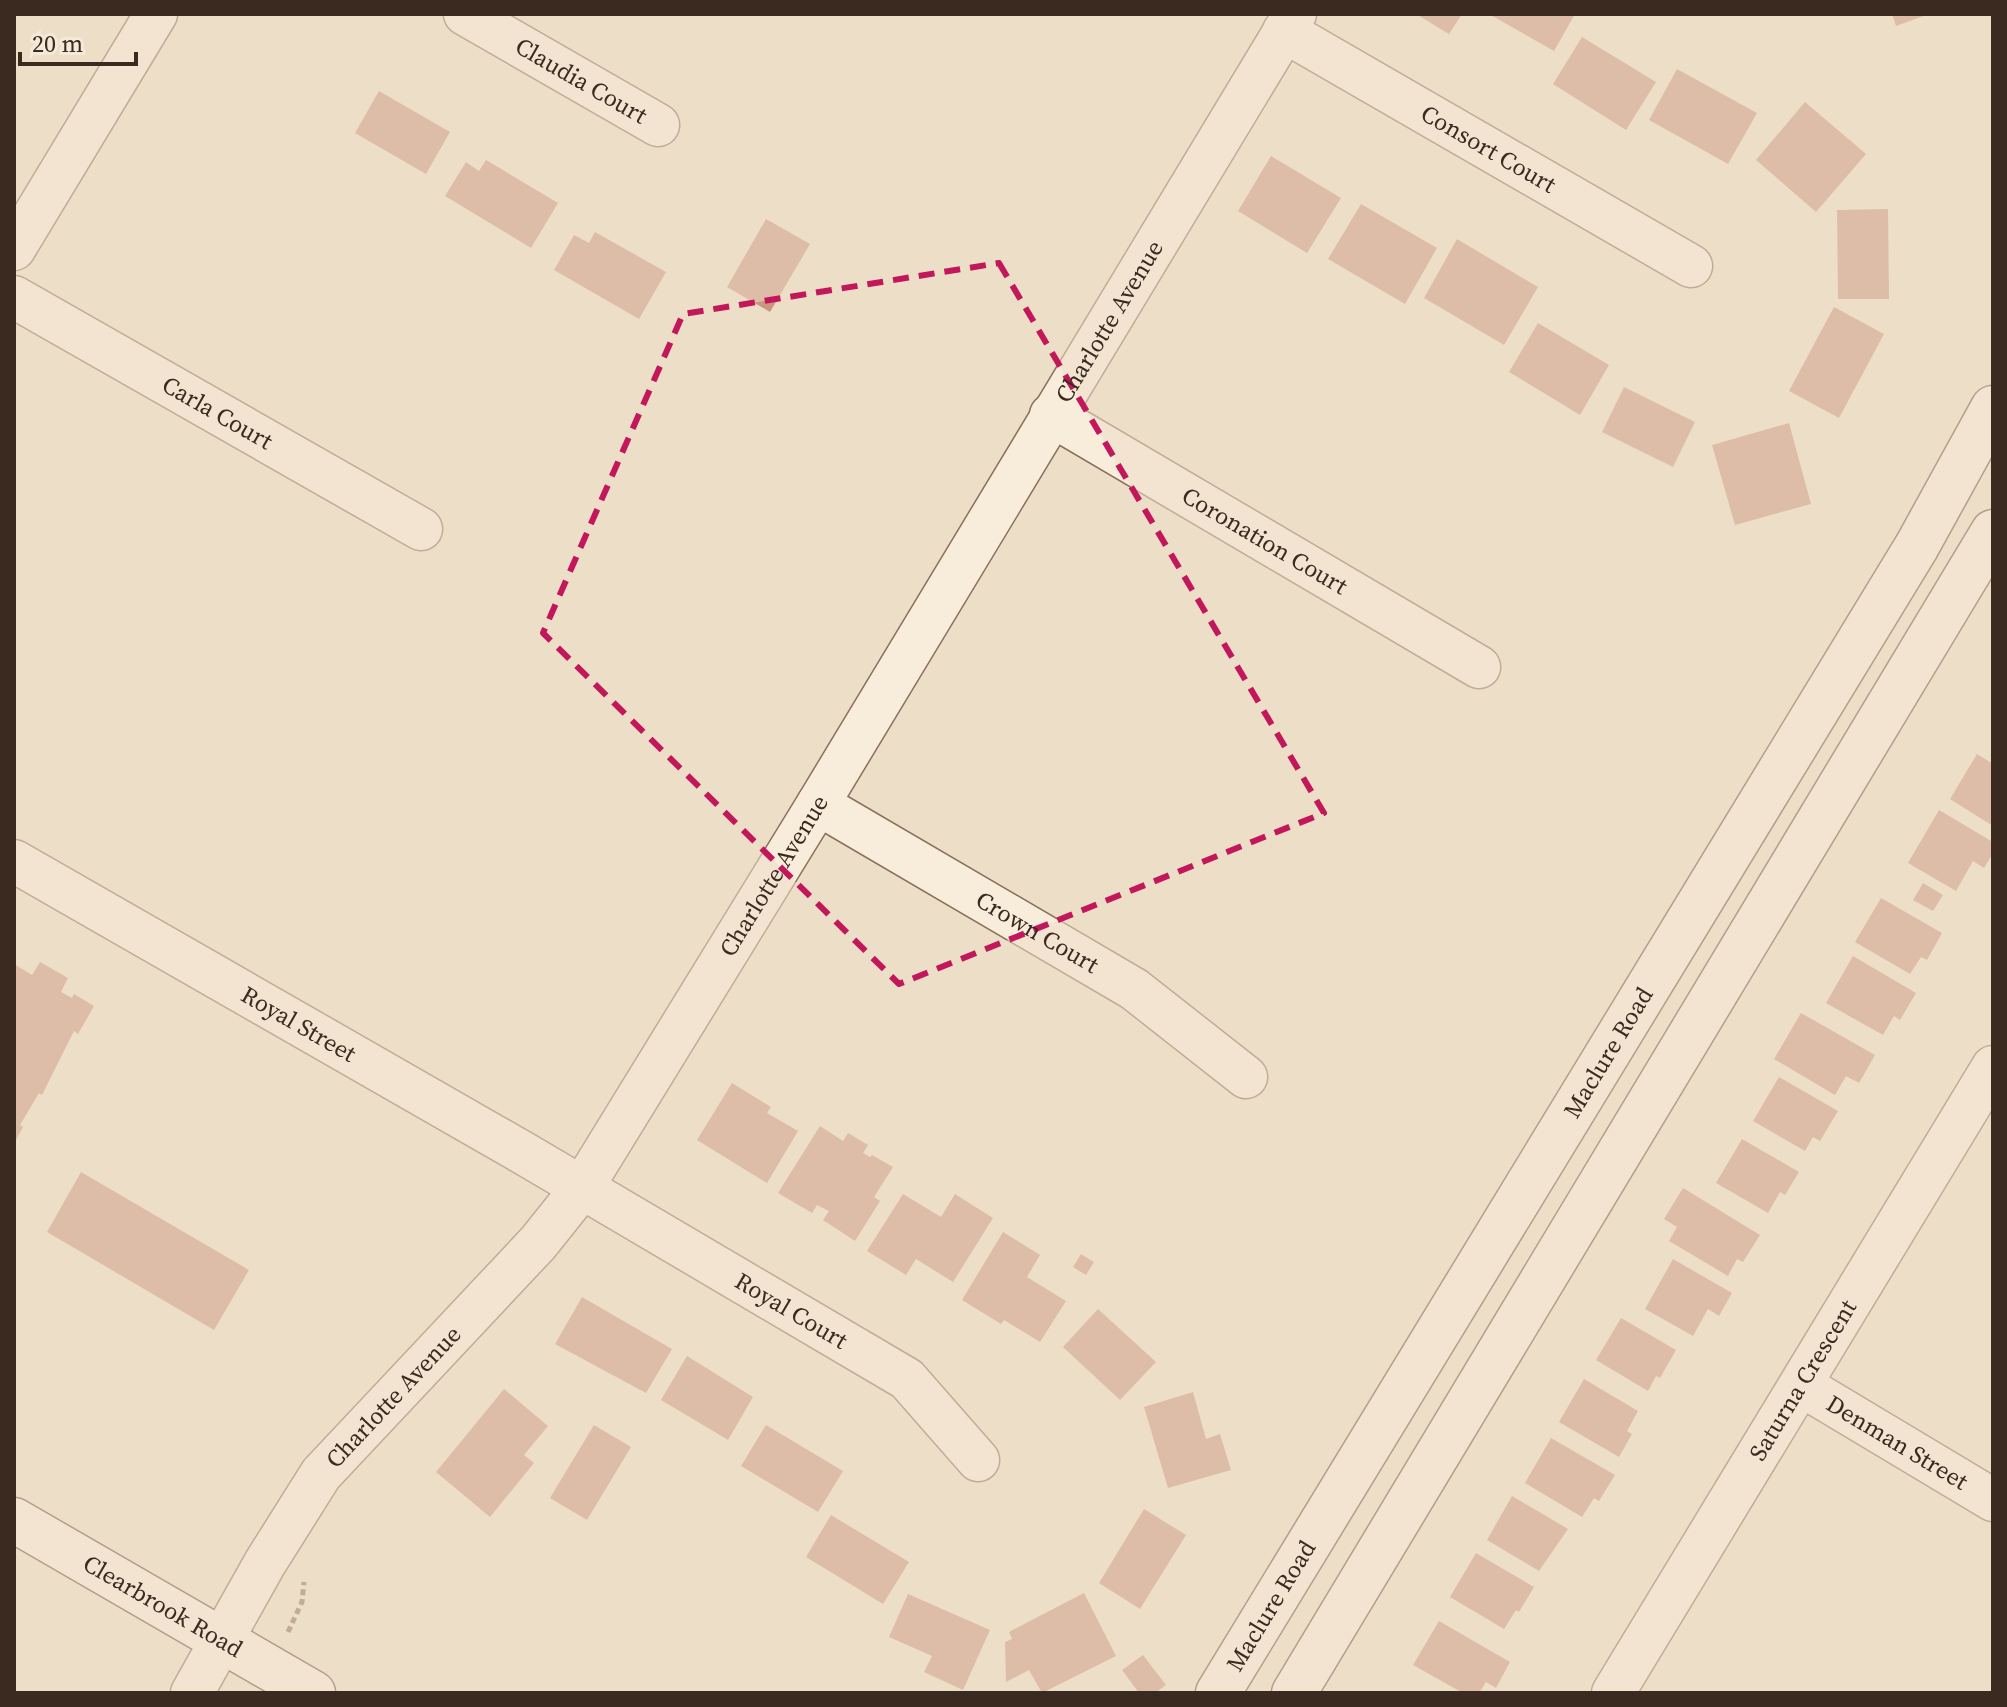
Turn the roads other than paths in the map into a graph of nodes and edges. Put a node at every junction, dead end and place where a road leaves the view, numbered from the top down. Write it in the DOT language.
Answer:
graph roads {
  1 [pos="156,14"];
  2 [pos="465,14"];
  3 [pos="1289,23"];
  4 [pos="658,125"];
  5 [pos="14,249"];
  6 [pos="1691,266"];
  7 [pos="14,297"];
  8 [pos="1993,408"];
  9 [pos="1051,415"];
  10 [pos="421,529"];
  11 [pos="1993,532"];
  12 [pos="1479,667"];
  13 [pos="818,804"];
  14 [pos="14,861"];
  15 [pos="1993,1067"];
  16 [pos="1246,1077"];
  17 [pos="582,1188"];
  18 [pos="1801,1385"];
  19 [pos="978,1460"];
  20 [pos="1993,1500"];
  21 [pos="14,1520"];
  22 [pos="221,1641"];
  23 [pos="192,1693"];
  24 [pos="313,1693"];
  25 [pos="1218,1693"];
  26 [pos="1294,1693"];
  27 [pos="1613,1693"];
  1 -- 5 [label="street"];
  2 -- 4 [label="street, Claudia Court"];
  3 -- 6 [label="street, Consort Court"];
  3 -- 9 [label="street, Charlotte Avenue"];
  7 -- 10 [label="street, Carla Court"];
  8 -- 25 [label="main road, Maclure Road"];
  9 -- 12 [label="street, Coronation Court"];
  9 -- 13 [label="street, Charlotte Avenue"];
  11 -- 26 [label="main road"];
  13 -- 16 [label="street, Crown Court"];
  13 -- 17 [label="street, Charlotte Avenue"];
  14 -- 17 [label="street, Royal Street"];
  15 -- 18 [label="street, Saturna Crescent"];
  17 -- 19 [label="street, Royal Court"];
  17 -- 22 [label="street, Charlotte Avenue"];
  18 -- 20 [label="street, Denman Street"];
  18 -- 27 [label="street, Saturna Crescent"];
  21 -- 22 [label="main road, Clearbrook Road"];
  22 -- 23 [label="street, Charlotte Avenue"];
  22 -- 24 [label="main road, Clearbrook Road"];
}
